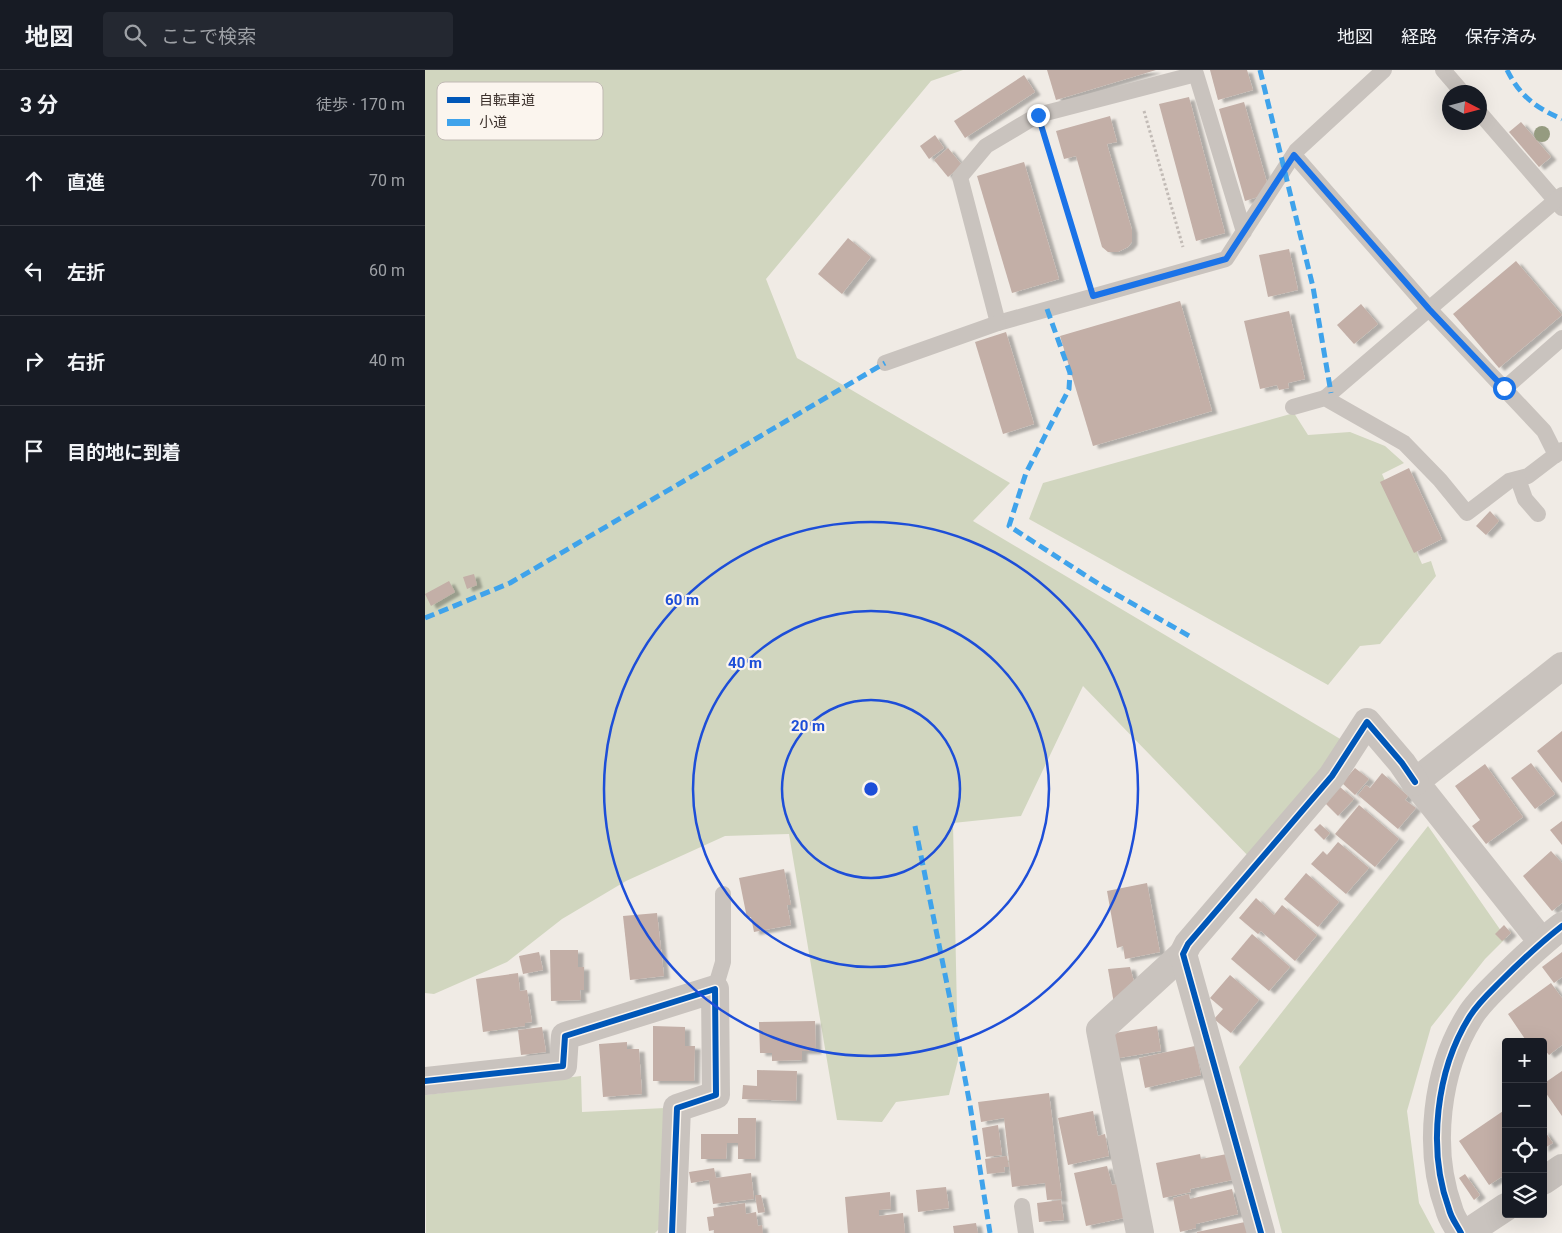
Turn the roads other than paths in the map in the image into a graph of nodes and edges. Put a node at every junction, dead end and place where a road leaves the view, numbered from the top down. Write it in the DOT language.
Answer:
graph roads {
  1 [pos="1384,70"];
  2 [pos="1443,70"];
  3 [pos="1456,85"];
  4 [pos="1487,121"];
  5 [pos="1294,155"];
  6 [pos="1560,201"];
  7 [pos="1244,232"];
  8 [pos="1429,309"];
  9 [pos="998,324"];
  10 [pos="1562,338"];
  11 [pos="885,364"];
  12 [pos="1504,388"];
  13 [pos="1325,398"];
  14 [pos="1293,407"];
  15 [pos="1559,453"];
  16 [pos="1518,479"];
  17 [pos="1538,514"];
  18 [pos="1562,666"];
  19 [pos="1415,782"];
  20 [pos="723,894"];
  21 [pos="1552,934"];
  22 [pos="1183,954"];
  23 [pos="715,989"];
  24 [pos="425,1081"];
  25 [pos="1562,1168"];
  26 [pos="1547,1178"];
  27 [pos="1022,1206"];
  28 [pos="1502,1209"];
  29 [pos="672,1233"];
  30 [pos="1026,1233"];
  31 [pos="1140,1233"];
  32 [pos="1261,1233"];
  33 [pos="1461,1233"];
  34 [pos="1467,1233"];
  1 -- 5 [label="lane"];
  2 -- 3 [label="lane"];
  4 -- 6 [label="lane"];
  5 -- 7 [label="lane"];
  5 -- 8 [label="lane"];
  6 -- 8 [label="lane"];
  7 -- 9 [label="lane"];
  7 -- 9 [label="lane"];
  8 -- 12 [label="lane"];
  8 -- 13 [label="lane"];
  9 -- 11 [label="lane"];
  10 -- 12 [label="lane"];
  12 -- 15 [label="lane"];
  13 -- 14 [label="lane"];
  13 -- 16 [label="lane"];
  15 -- 16 [label="lane"];
  16 -- 17 [label="lane"];
  18 -- 19 [label="street"];
  19 -- 21 [label="street"];
  19 -- 22 [label="street"];
  20 -- 23 [label="lane"];
  21 -- 33 [label="street"];
  22 -- 31 [label="street"];
  22 -- 32 [label="street"];
  23 -- 24 [label="street"];
  23 -- 29 [label="street"];
  25 -- 26 [label="street"];
  27 -- 30 [label="lane"];
  28 -- 34 [label="street"];
}
